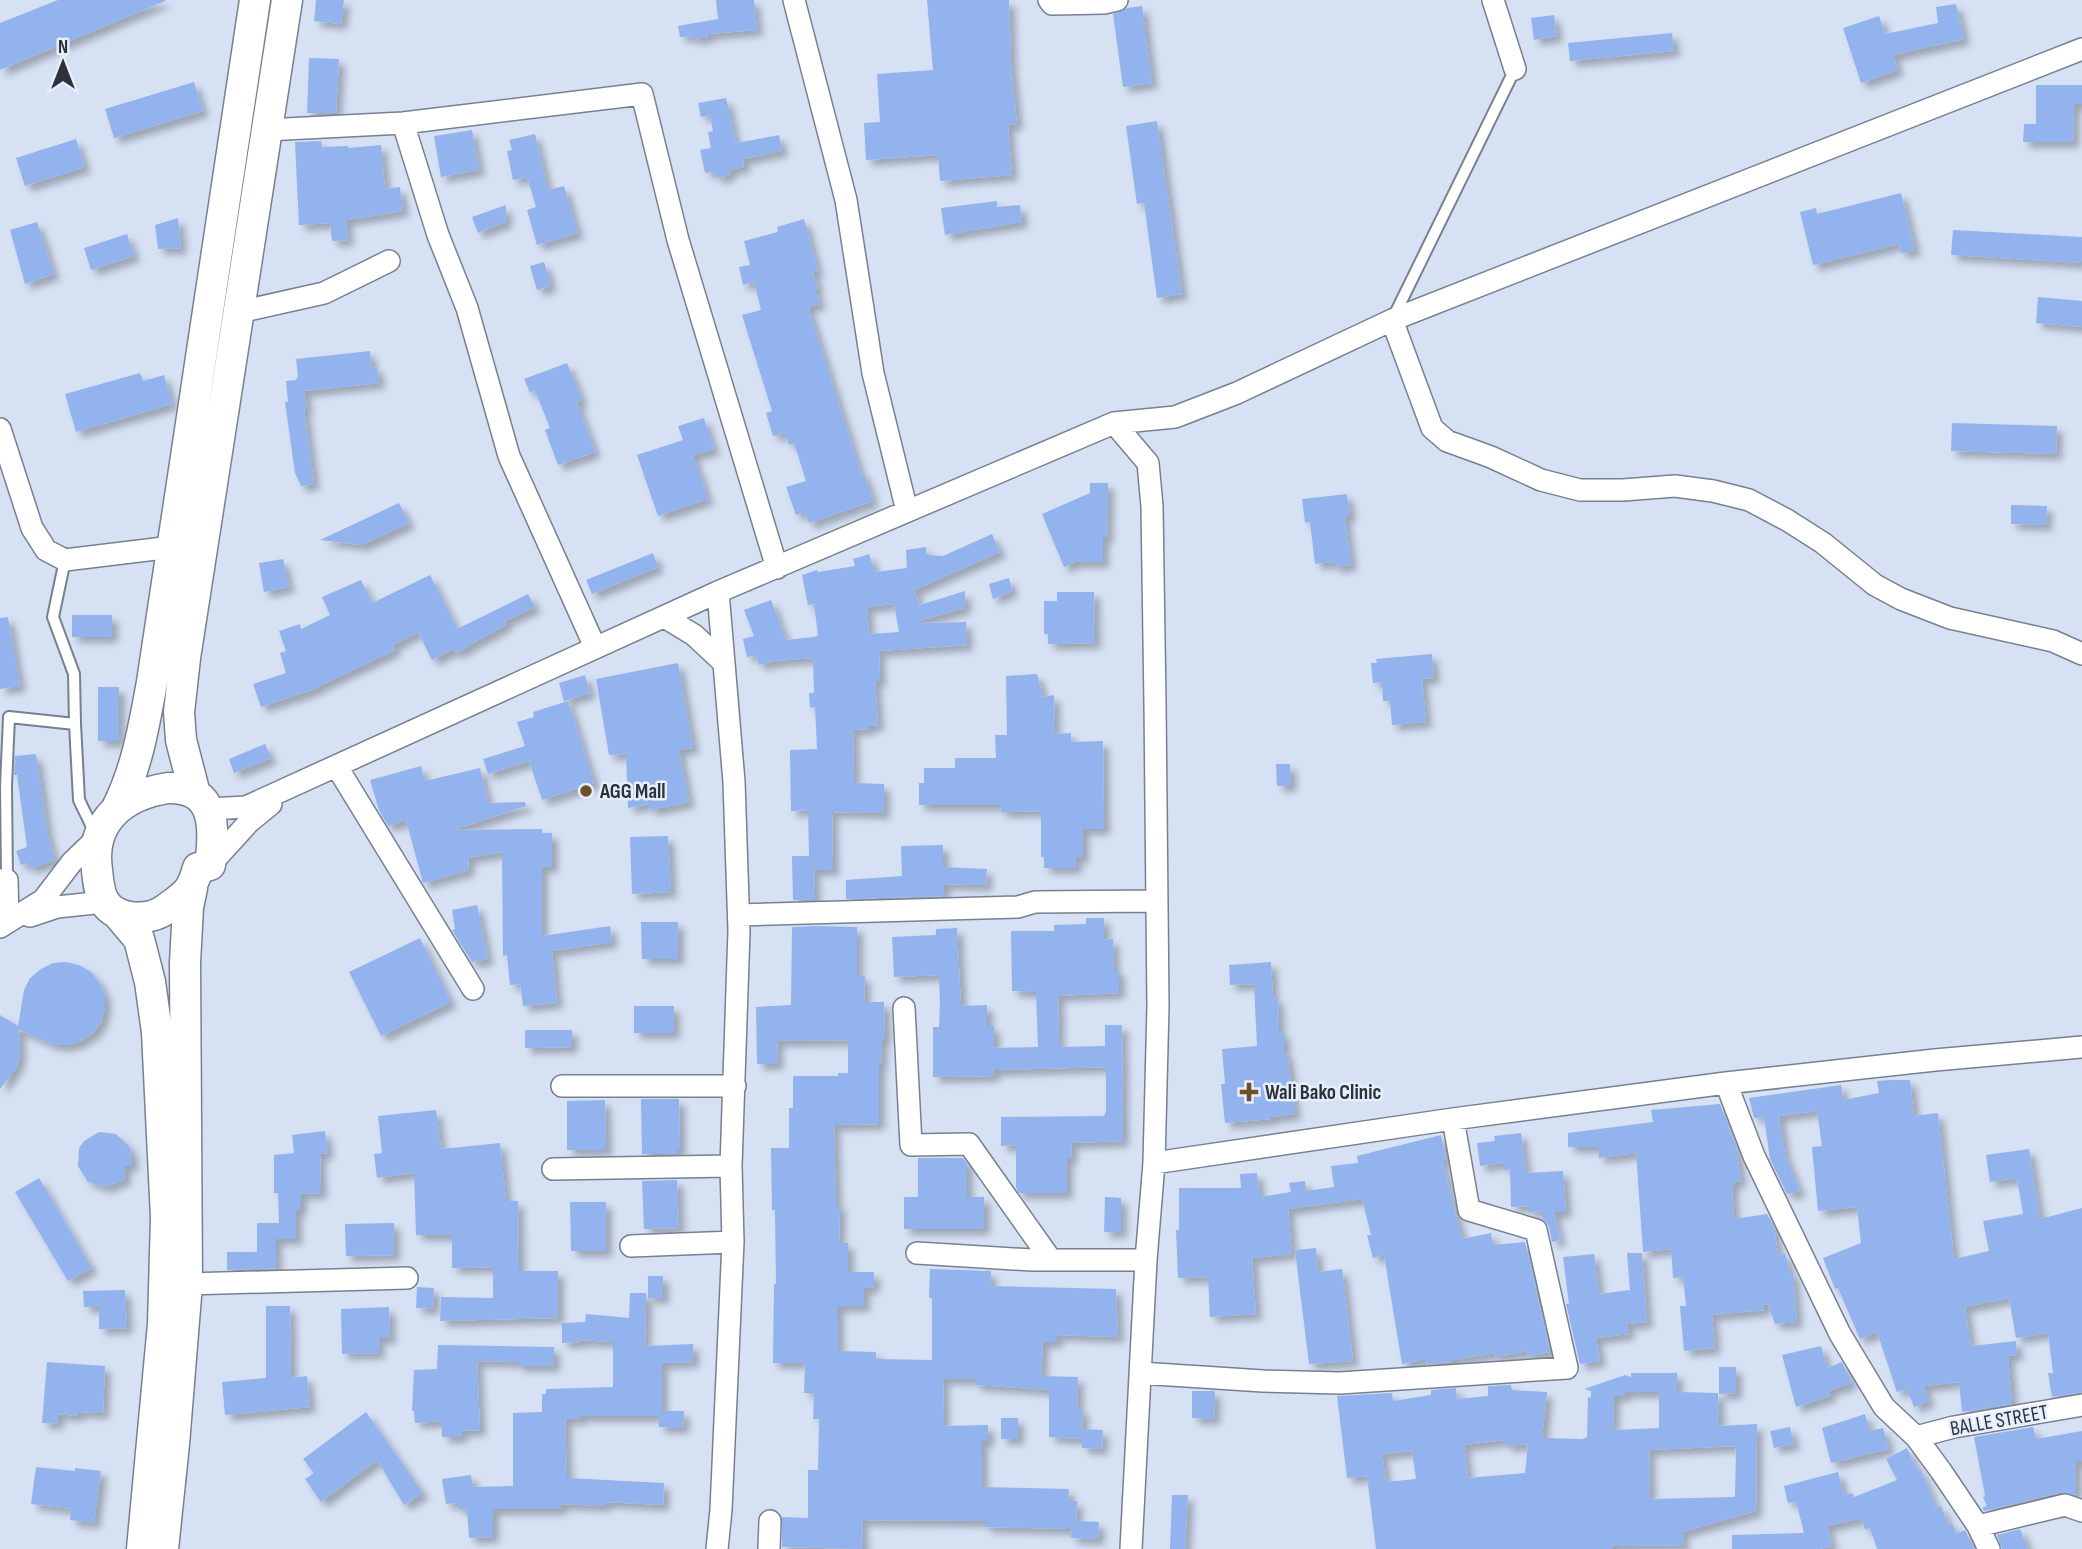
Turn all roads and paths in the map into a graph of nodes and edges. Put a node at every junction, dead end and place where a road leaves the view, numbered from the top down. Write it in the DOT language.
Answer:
graph roads {
  1 [pos="256,0"];
  2 [pos="287,0"];
  3 [pos="794,0"];
  4 [pos="1049,0"];
  5 [pos="1117,0"];
  6 [pos="1493,0"];
  7 [pos="2082,49"];
  8 [pos="1515,69"];
  9 [pos="403,123"];
  10 [pos="266,130"];
  11 [pos="389,261"];
  12 [pos="239,312"];
  13 [pos="1392,320"];
  14 [pos="1114,423"];
  15 [pos="0,429"];
  16 [pos="907,511"];
  17 [pos="172,547"];
  18 [pos="65,560"];
  19 [pos="777,568"];
  20 [pos="718,592"];
  21 [pos="666,618"];
  22 [pos="595,647"];
  23 [pos="2082,654"];
  24 [pos="724,663"];
  25 [pos="75,724"];
  26 [pos="337,767"];
  27 [pos="308,780"];
  28 [pos="202,801"];
  29 [pos="117,808"];
  30 [pos="97,838"];
  31 [pos="201,877"];
  32 [pos="4,880"];
  33 [pos="1156,901"];
  34 [pos="111,907"];
  35 [pos="738,915"];
  36 [pos="4,925"];
  37 [pos="472,989"];
  38 [pos="904,1008"];
  39 [pos="2080,1054"];
  40 [pos="1726,1083"];
  41 [pos="562,1086"];
  42 [pos="735,1086"];
  43 [pos="1453,1119"];
  44 [pos="1154,1163"];
  45 [pos="731,1166"];
  46 [pos="553,1169"];
  47 [pos="733,1242"];
  48 [pos="631,1246"];
  49 [pos="917,1253"];
  50 [pos="1051,1260"];
  51 [pos="1146,1261"];
  52 [pos="407,1278"];
  53 [pos="187,1284"];
  54 [pos="1140,1373"];
  55 [pos="2082,1405"];
  56 [pos="1916,1437"];
  57 [pos="2082,1511"];
  58 [pos="770,1521"];
  59 [pos="1978,1525"];
  60 [pos="142,1549"];
  61 [pos="163,1549"];
  62 [pos="717,1549"];
  63 [pos="769,1549"];
  64 [pos="1131,1549"];
  65 [pos="1989,1549"];
  1 -- 17 [label="main road"];
  2 -- 10 [label="main road"];
  3 -- 16 [label="street"];
  4 -- 5 [label="street"];
  6 -- 8 [label="street"];
  7 -- 13 [label="street"];
  8 -- 13 [label="lane"];
  9 -- 10 [label="street"];
  9 -- 19 [label="street"];
  9 -- 22 [label="street"];
  10 -- 12 [label="main road"];
  11 -- 12 [label="street"];
  12 -- 28 [label="main road"];
  13 -- 14 [label="street"];
  13 -- 23 [label="street"];
  14 -- 16 [label="street"];
  14 -- 33 [label="street"];
  15 -- 18 [label="street"];
  16 -- 19 [label="street"];
  17 -- 18 [label="street"];
  17 -- 29 [label="main road"];
  18 -- 25 [label="lane"];
  19 -- 20 [label="street"];
  20 -- 21 [label="street"];
  20 -- 24 [label="street"];
  21 -- 22 [label="street"];
  21 -- 24 [label="street"];
  22 -- 26 [label="street"];
  24 -- 35 [label="street"];
  25 -- 30 [label="lane"];
  25 -- 32 [label="lane"];
  26 -- 27 [label="street"];
  26 -- 37 [label="street"];
  27 -- 28 [label="street"];
  27 -- 31 [label="street"];
  28 -- 29 [label="main road"];
  28 -- 31 [label="main road"];
  29 -- 30 [label="main road"];
  30 -- 34 [label="main road"];
  30 -- 36 [label="street"];
  31 -- 34 [label="main road"];
  31 -- 53 [label="main road"];
  32 -- 36 [label="street"];
  33 -- 35 [label="street"];
  33 -- 44 [label="street"];
  34 -- 36 [label="street"];
  34 -- 60 [label="main road"];
  35 -- 42 [label="street"];
  38 -- 50 [label="street"];
  39 -- 40 [label="street"];
  40 -- 43 [label="street"];
  40 -- 56 [label="street"];
  41 -- 42 [label="street"];
  42 -- 45 [label="street"];
  43 -- 44 [label="street"];
  43 -- 54 [label="street"];
  44 -- 51 [label="street"];
  45 -- 46 [label="street"];
  45 -- 47 [label="street"];
  47 -- 48 [label="street"];
  47 -- 62 [label="street"];
  49 -- 50 [label="street"];
  50 -- 51 [label="street"];
  51 -- 54 [label="street"];
  52 -- 53 [label="street"];
  53 -- 61 [label="main road"];
  54 -- 64 [label="street"];
  55 -- 56 [label="street, BALLE STREET"];
  56 -- 59 [label="street"];
  57 -- 59 [label="street"];
  58 -- 63 [label="street"];
  59 -- 65 [label="street"];
}
